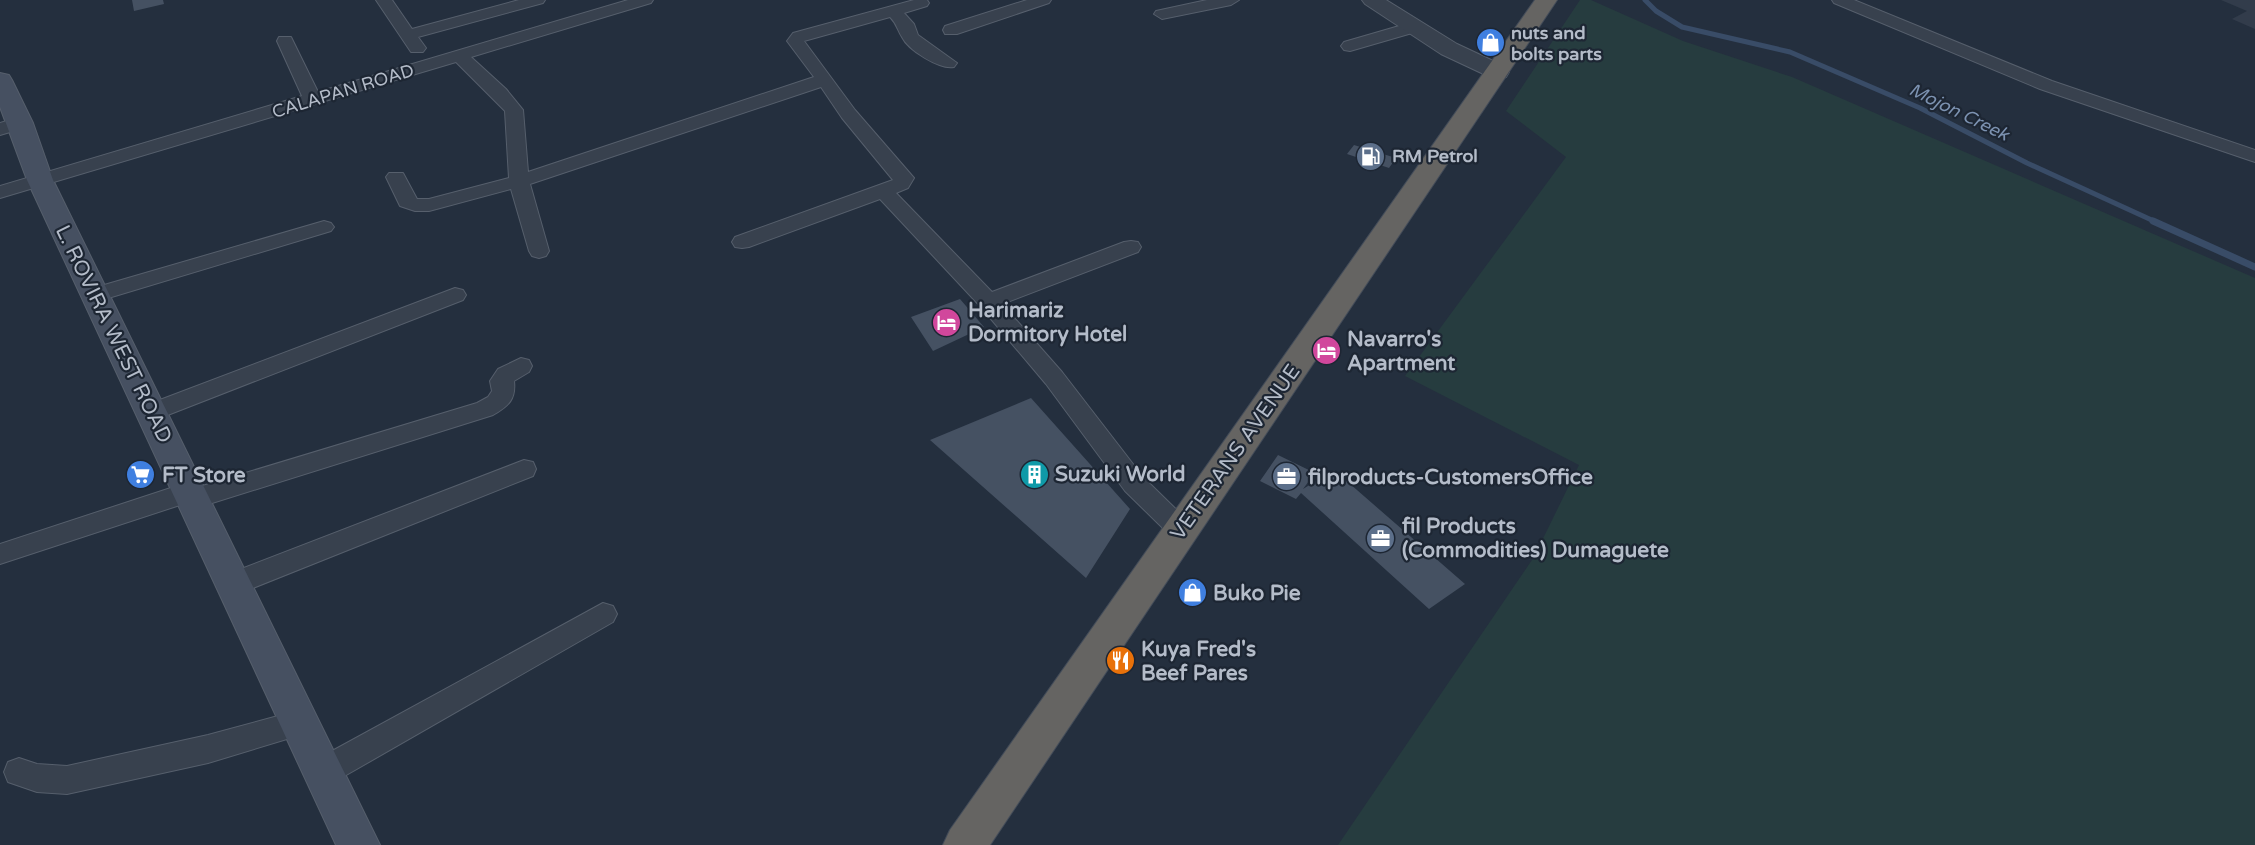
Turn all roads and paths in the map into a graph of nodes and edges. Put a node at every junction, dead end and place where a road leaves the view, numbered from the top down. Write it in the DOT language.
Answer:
graph roads {
  1 [pos="384,0"];
  2 [pos="537,0"];
  3 [pos="645,0"];
  4 [pos="1043,0"];
  5 [pos="1231,0"];
  6 [pos="1372,0"];
  7 [pos="1546,0"];
  8 [pos="1840,0"];
  9 [pos="921,3"];
  10 [pos="893,11"];
  11 [pos="1162,14"];
  12 [pos="1413,27"];
  13 [pos="951,30"];
  14 [pos="408,35"];
  15 [pos="285,41"];
  16 [pos="1350,46"];
  17 [pos="459,56"];
  18 [pos="948,63"];
  19 [pos="428,64"];
  20 [pos="1498,72"];
  21 [pos="0,80"];
  22 [pos="824,80"];
  23 [pos="313,100"];
  24 [pos="10,126"];
  25 [pos="2255,156"];
  26 [pos="396,177"];
  27 [pos="40,180"];
  28 [pos="519,181"];
  29 [pos="883,191"];
  30 [pos="0,192"];
  31 [pos="324,227"];
  32 [pos="742,242"];
  33 [pos="1131,247"];
  34 [pos="538,251"];
  35 [pos="95,295"];
  36 [pos="455,295"];
  37 [pos="988,301"];
  38 [pos="521,366"];
  39 [pos="152,412"];
  40 [pos="524,469"];
  41 [pos="191,496"];
  42 [pos="1181,530"];
  43 [pos="0,554"];
  44 [pos="234,584"];
  45 [pos="603,615"];
  46 [pos="300,723"];
  47 [pos="19,772"];
  48 [pos="323,772"];
  49 [pos="358,845"];
  50 [pos="965,845"];
  1 -- 14 [label="street"];
  2 -- 14 [label="street"];
  3 -- 17 [label="street, CALAPAN ROAD"];
  4 -- 13 [label="street"];
  5 -- 11 [label="street"];
  6 -- 12 [label="street"];
  7 -- 20 [label="highway, VETERANS AVENUE"];
  8 -- 25 [label="street"];
  9 -- 10 [label="street"];
  10 -- 18 [label="street"];
  10 -- 22 [label="street"];
  12 -- 16 [label="street"];
  12 -- 20 [label="street"];
  14 -- 19 [label="street"];
  15 -- 23 [label="street"];
  17 -- 19 [label="street, CALAPAN ROAD"];
  17 -- 28 [label="street"];
  19 -- 23 [label="street, CALAPAN ROAD"];
  20 -- 42 [label="highway, VETERANS AVENUE"];
  21 -- 24 [label="main road, L. ROVIRA WEST ROAD"];
  22 -- 28 [label="street"];
  22 -- 29 [label="street"];
  23 -- 27 [label="street, CALAPAN ROAD"];
  24 -- 27 [label="main road, L. ROVIRA WEST ROAD"];
  26 -- 28 [label="street"];
  27 -- 30 [label="street, CALAPAN ROAD"];
  27 -- 35 [label="main road, L. ROVIRA WEST ROAD"];
  28 -- 34 [label="street"];
  29 -- 32 [label="street"];
  29 -- 37 [label="street"];
  31 -- 35 [label="street"];
  33 -- 37 [label="street"];
  35 -- 39 [label="main road, L. ROVIRA WEST ROAD"];
  36 -- 39 [label="street"];
  37 -- 42 [label="street"];
  38 -- 41 [label="street"];
  39 -- 41 [label="main road, L. ROVIRA WEST ROAD"];
  40 -- 44 [label="street"];
  41 -- 43 [label="street"];
  41 -- 44 [label="main road, L. ROVIRA WEST ROAD"];
  42 -- 50 [label="highway, VETERANS AVENUE"];
  44 -- 46 [label="main road, L. ROVIRA WEST ROAD"];
  45 -- 48 [label="street"];
  46 -- 47 [label="street"];
  46 -- 48 [label="main road, L. ROVIRA WEST ROAD"];
  48 -- 49 [label="main road, L. ROVIRA WEST ROAD"];
}
